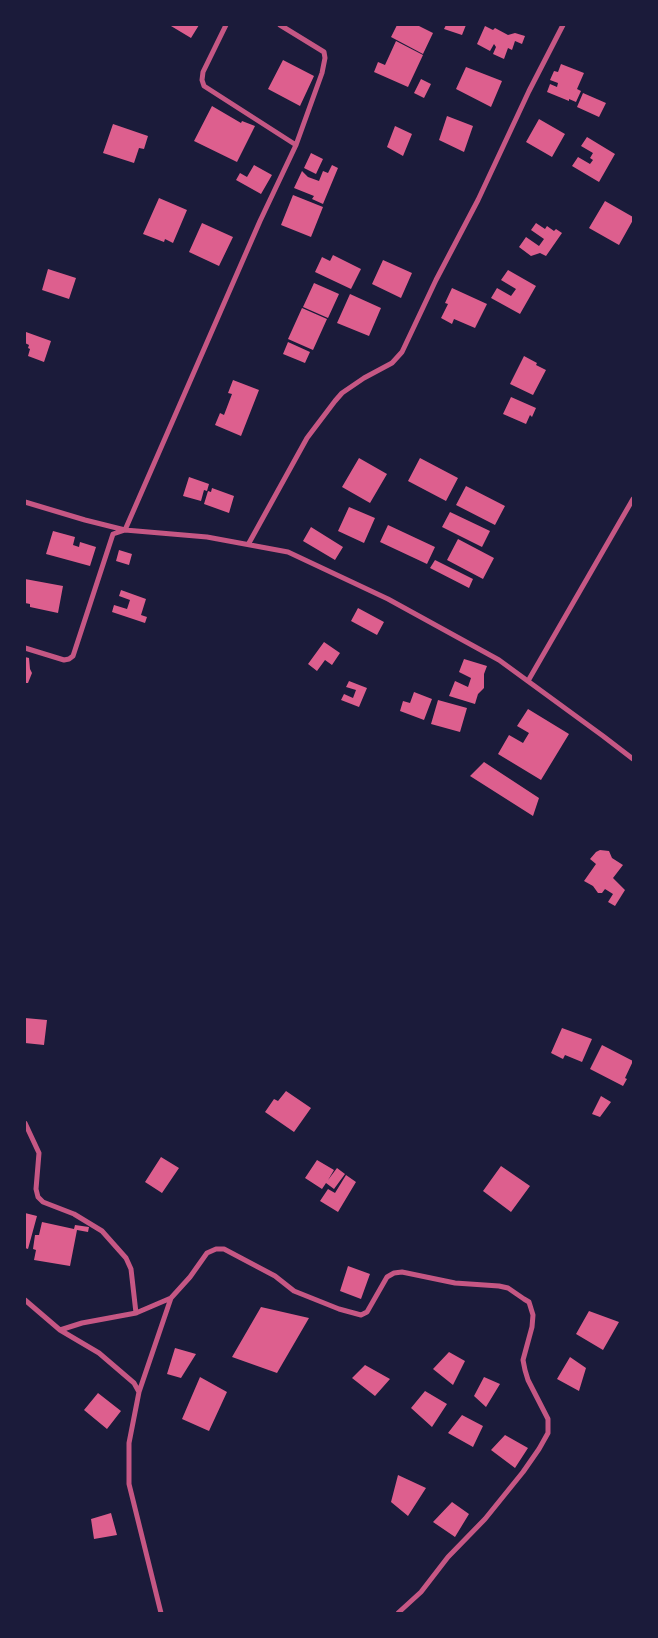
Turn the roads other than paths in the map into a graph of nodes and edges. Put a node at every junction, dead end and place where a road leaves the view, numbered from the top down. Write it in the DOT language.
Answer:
graph roads {
  1 [pos="226,25"];
  2 [pos="280,25"];
  3 [pos="563,25"];
  4 [pos="296,145"];
  5 [pos="633,499"];
  6 [pos="25,502"];
  7 [pos="125,530"];
  8 [pos="249,543"];
  9 [pos="25,648"];
  10 [pos="528,681"];
  11 [pos="633,759"];
  12 [pos="25,1123"];
  13 [pos="171,1298"];
  14 [pos="25,1300"];
  15 [pos="136,1313"];
  16 [pos="60,1330"];
  17 [pos="139,1392"];
  18 [pos="161,1613"];
  19 [pos="398,1613"];
  1 -- 4 [label="street"];
  2 -- 4 [label="street"];
  3 -- 8 [label="street"];
  4 -- 7 [label="street"];
  5 -- 10 [label="street"];
  6 -- 7 [label="street"];
  7 -- 8 [label="street"];
  7 -- 9 [label="street"];
  8 -- 10 [label="street"];
  10 -- 11 [label="street"];
  12 -- 15 [label="street"];
  13 -- 15 [label="street"];
  13 -- 17 [label="street"];
  13 -- 19 [label="street"];
  14 -- 16 [label="street"];
  15 -- 16 [label="street"];
  16 -- 17 [label="street"];
  17 -- 18 [label="street"];
}
